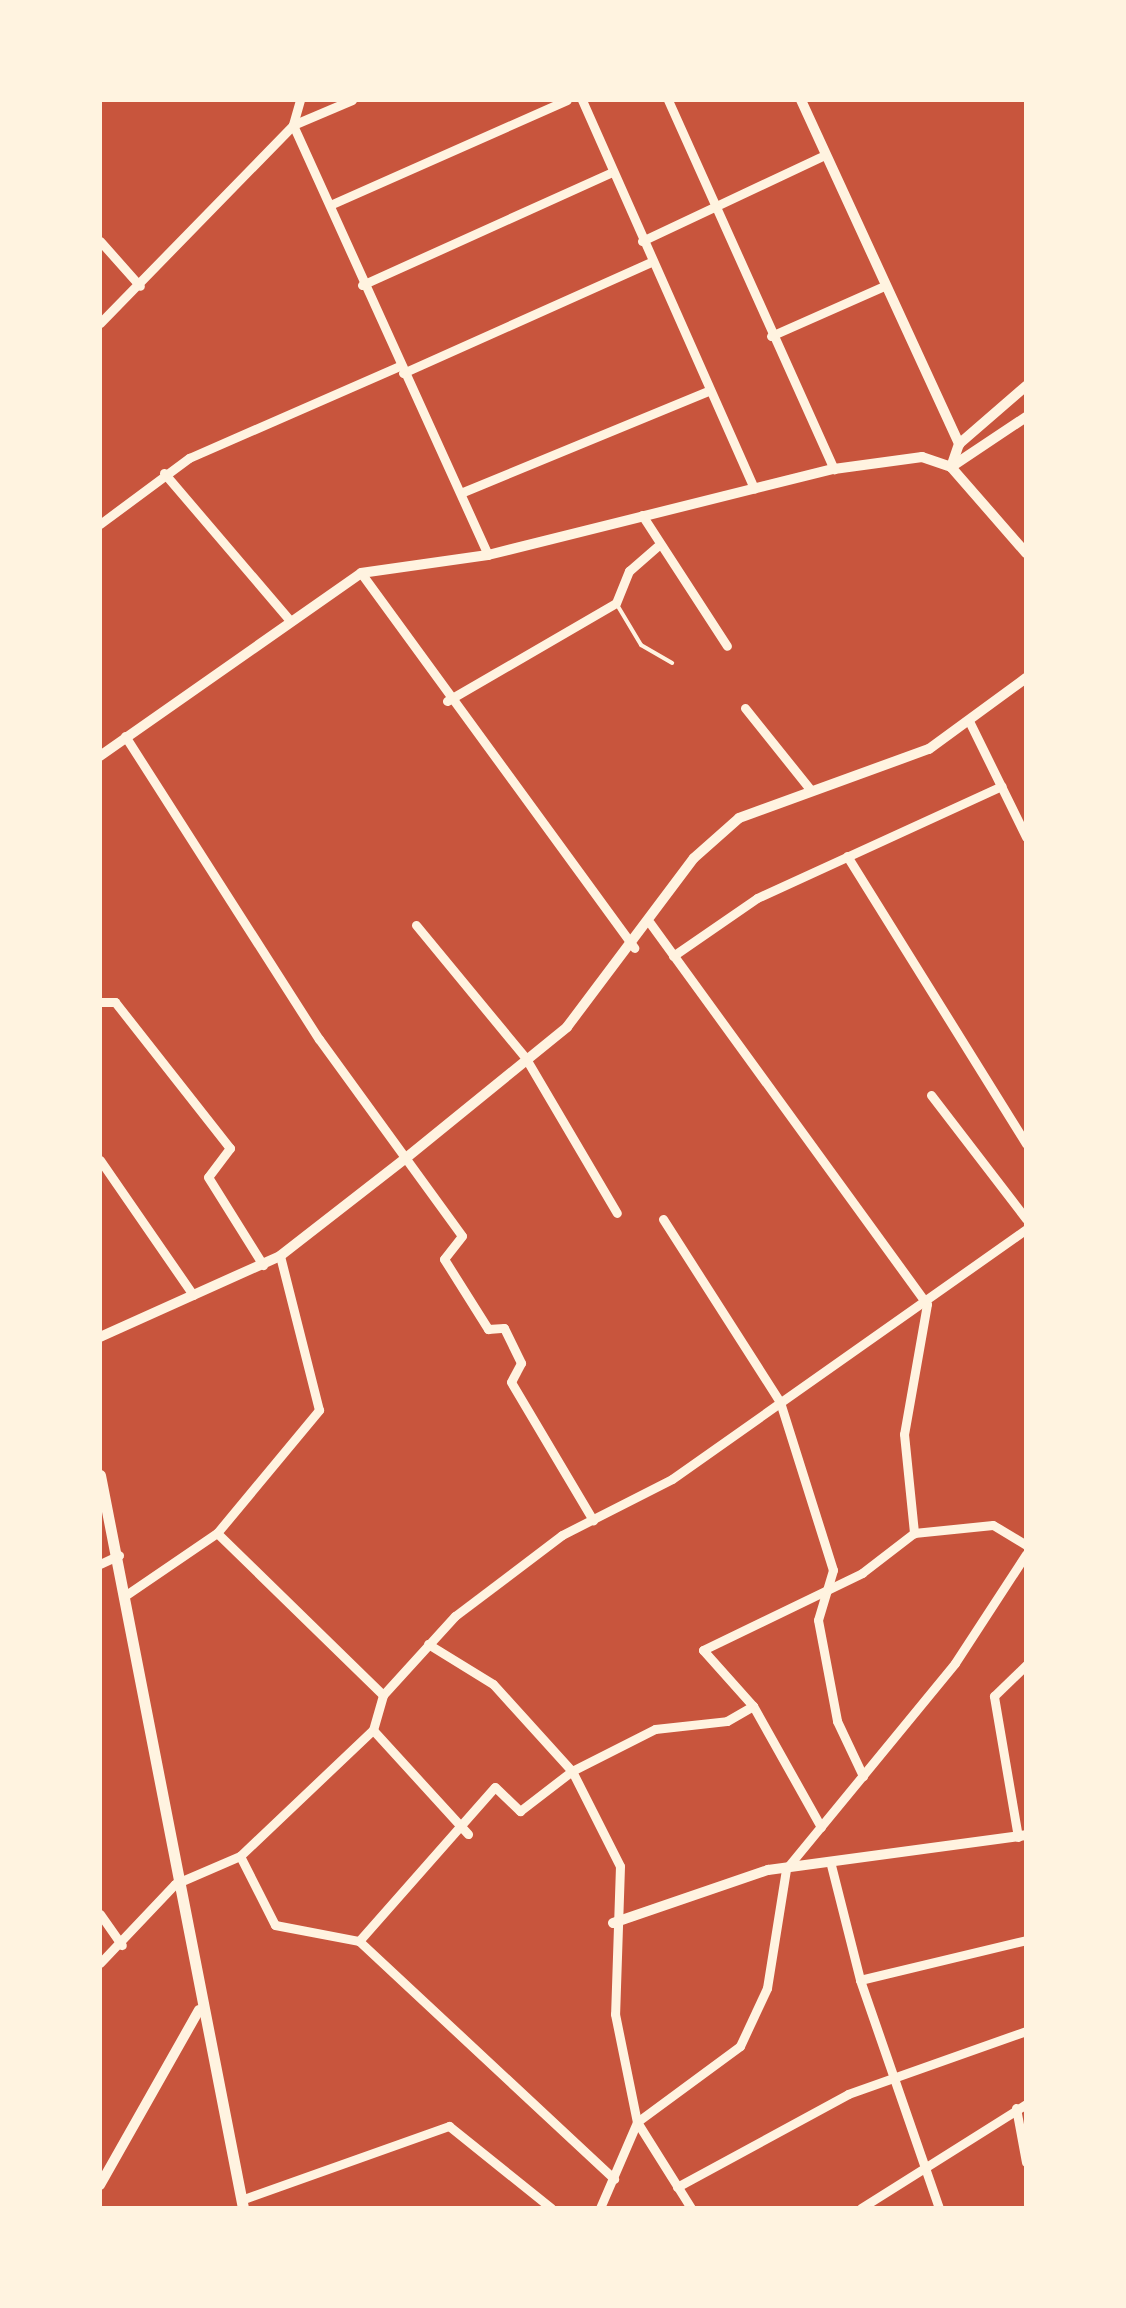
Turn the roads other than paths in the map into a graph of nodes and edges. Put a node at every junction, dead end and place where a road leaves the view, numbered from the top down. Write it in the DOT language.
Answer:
graph roads {
  1 [pos="300,100"];
  2 [pos="352,100"];
  3 [pos="567,100"];
  4 [pos="582,100"];
  5 [pos="668,100"];
  6 [pos="801,100"];
  7 [pos="294,124"];
  8 [pos="825,155"];
  9 [pos="612,172"];
  10 [pos="330,205"];
  11 [pos="713,207"];
  12 [pos="100,241"];
  13 [pos="642,241"];
  14 [pos="651,262"];
  15 [pos="362,285"];
  16 [pos="140,286"];
  17 [pos="884,286"];
  18 [pos="100,324"];
  19 [pos="772,336"];
  20 [pos="402,369"];
  21 [pos="1026,386"];
  22 [pos="710,390"];
  23 [pos="1026,417"];
  24 [pos="959,444"];
  25 [pos="952,467"];
  26 [pos="834,469"];
  27 [pos="164,474"];
  28 [pos="754,489"];
  29 [pos="463,492"];
  30 [pos="642,515"];
  31 [pos="100,524"];
  32 [pos="656,546"];
  33 [pos="1026,553"];
  34 [pos="488,555"];
  35 [pos="361,572"];
  36 [pos="616,603"];
  37 [pos="288,618"];
  38 [pos="727,646"];
  39 [pos="672,662"];
  40 [pos="1026,678"];
  41 [pos="447,701"];
  42 [pos="744,708"];
  43 [pos="970,724"];
  44 [pos="125,736"];
  45 [pos="100,756"];
  46 [pos="1002,786"];
  47 [pos="809,788"];
  48 [pos="1026,837"];
  49 [pos="847,856"];
  50 [pos="650,924"];
  51 [pos="416,926"];
  52 [pos="634,948"];
  53 [pos="673,956"];
  54 [pos="100,1002"];
  55 [pos="525,1057"];
  56 [pos="932,1095"];
  57 [pos="1026,1144"];
  58 [pos="406,1158"];
  59 [pos="100,1160"];
  60 [pos="617,1213"];
  61 [pos="662,1219"];
  62 [pos="1026,1219"];
  63 [pos="1026,1229"];
  64 [pos="280,1256"];
  65 [pos="263,1265"];
  66 [pos="193,1296"];
  67 [pos="927,1304"];
  68 [pos="100,1337"];
  69 [pos="780,1402"];
  70 [pos="100,1475"];
  71 [pos="593,1520"];
  72 [pos="217,1533"];
  73 [pos="914,1533"];
  74 [pos="1026,1545"];
  75 [pos="1026,1554"];
  76 [pos="119,1555"];
  77 [pos="100,1564"];
  78 [pos="826,1593"];
  79 [pos="126,1595"];
  80 [pos="428,1644"];
  81 [pos="1026,1665"];
  82 [pos="383,1695"];
  83 [pos="753,1706"];
  84 [pos="373,1730"];
  85 [pos="572,1771"];
  86 [pos="863,1776"];
  87 [pos="458,1822"];
  88 [pos="821,1827"];
  89 [pos="468,1834"];
  90 [pos="1022,1836"];
  91 [pos="240,1856"];
  92 [pos="831,1865"];
  93 [pos="786,1869"];
  94 [pos="175,1884"];
  95 [pos="100,1914"];
  96 [pos="613,1922"];
  97 [pos="1026,1940"];
  98 [pos="359,1941"];
  99 [pos="122,1945"];
  100 [pos="100,1963"];
  101 [pos="860,1980"];
  102 [pos="199,2010"];
  103 [pos="1026,2031"];
  104 [pos="900,2080"];
  105 [pos="1021,2106"];
  106 [pos="637,2122"];
  107 [pos="1026,2162"];
  108 [pos="924,2170"];
  109 [pos="614,2179"];
  110 [pos="100,2185"];
  111 [pos="678,2187"];
  112 [pos="242,2204"];
  113 [pos="551,2208"];
  114 [pos="600,2208"];
  115 [pos="690,2208"];
  116 [pos="861,2208"];
  117 [pos="939,2208"];
  1 -- 7 [label="street"];
  2 -- 7 [label="street"];
  3 -- 10 [label="street"];
  4 -- 9 [label="street"];
  5 -- 11 [label="street"];
  6 -- 8 [label="street"];
  7 -- 10 [label="street"];
  7 -- 16 [label="street"];
  8 -- 11 [label="street"];
  8 -- 17 [label="street"];
  9 -- 13 [label="street"];
  9 -- 15 [label="street"];
  10 -- 15 [label="street"];
  11 -- 13 [label="street"];
  11 -- 19 [label="street"];
  12 -- 16 [label="street"];
  13 -- 14 [label="street"];
  14 -- 20 [label="street"];
  14 -- 22 [label="street"];
  15 -- 20 [label="street"];
  16 -- 18 [label="street"];
  17 -- 19 [label="street"];
  17 -- 24 [label="street"];
  19 -- 26 [label="street"];
  20 -- 27 [label="street"];
  20 -- 29 [label="street"];
  21 -- 24 [label="street"];
  22 -- 28 [label="street"];
  22 -- 29 [label="street"];
  23 -- 25 [label="street"];
  24 -- 25 [label="street"];
  25 -- 26 [label="street"];
  25 -- 33 [label="street"];
  26 -- 28 [label="street"];
  27 -- 31 [label="street"];
  27 -- 37 [label="street"];
  28 -- 30 [label="street"];
  29 -- 34 [label="street"];
  30 -- 32 [label="street"];
  30 -- 34 [label="street"];
  32 -- 36 [label="street"];
  32 -- 38 [label="street"];
  34 -- 35 [label="street"];
  35 -- 37 [label="street"];
  35 -- 41 [label="street"];
  36 -- 39 [label="lane"];
  36 -- 41 [label="street"];
  37 -- 44 [label="street"];
  40 -- 43 [label="street"];
  41 -- 52 [label="street"];
  42 -- 47 [label="street"];
  43 -- 46 [label="street"];
  43 -- 47 [label="street"];
  44 -- 45 [label="street"];
  44 -- 58 [label="street"];
  46 -- 48 [label="street"];
  46 -- 49 [label="street"];
  47 -- 50 [label="street"];
  49 -- 53 [label="street"];
  49 -- 57 [label="street"];
  50 -- 52 [label="street"];
  50 -- 53 [label="street"];
  51 -- 55 [label="street"];
  52 -- 55 [label="street"];
  53 -- 67 [label="street"];
  54 -- 65 [label="street"];
  55 -- 58 [label="street"];
  55 -- 60 [label="street"];
  56 -- 62 [label="street"];
  58 -- 64 [label="street"];
  58 -- 71 [label="street"];
  59 -- 66 [label="street"];
  61 -- 69 [label="street"];
  63 -- 67 [label="street"];
  64 -- 65 [label="street"];
  64 -- 72 [label="street"];
  65 -- 66 [label="street"];
  66 -- 68 [label="street"];
  67 -- 69 [label="street"];
  67 -- 73 [label="street"];
  69 -- 71 [label="street"];
  69 -- 78 [label="street"];
  70 -- 76 [label="main road"];
  71 -- 80 [label="street"];
  72 -- 79 [label="street"];
  72 -- 82 [label="street"];
  73 -- 74 [label="street"];
  73 -- 78 [label="street"];
  75 -- 86 [label="street"];
  76 -- 77 [label="street"];
  76 -- 79 [label="main road"];
  78 -- 83 [label="street"];
  78 -- 86 [label="street"];
  79 -- 94 [label="main road"];
  80 -- 82 [label="street"];
  80 -- 85 [label="street"];
  81 -- 90 [label="street"];
  82 -- 84 [label="street"];
  83 -- 85 [label="street"];
  83 -- 88 [label="street"];
  84 -- 87 [label="street"];
  84 -- 91 [label="street"];
  85 -- 87 [label="street"];
  85 -- 96 [label="street"];
  86 -- 88 [label="street"];
  87 -- 89 [label="street"];
  87 -- 98 [label="street"];
  88 -- 93 [label="street"];
  90 -- 92 [label="street"];
  91 -- 94 [label="street"];
  91 -- 98 [label="street"];
  92 -- 93 [label="street"];
  92 -- 101 [label="street"];
  93 -- 96 [label="street"];
  93 -- 106 [label="street"];
  94 -- 99 [label="street"];
  94 -- 102 [label="main road"];
  95 -- 99 [label="street"];
  96 -- 106 [label="street"];
  97 -- 101 [label="street"];
  98 -- 109 [label="street"];
  99 -- 100 [label="street"];
  101 -- 104 [label="street"];
  102 -- 110 [label="street"];
  102 -- 112 [label="main road"];
  103 -- 104 [label="street"];
  104 -- 108 [label="street"];
  104 -- 111 [label="street"];
  105 -- 107 [label="street"];
  105 -- 108 [label="street"];
  106 -- 109 [label="street"];
  106 -- 111 [label="street"];
  108 -- 116 [label="street"];
  108 -- 117 [label="street"];
  109 -- 114 [label="street"];
  111 -- 115 [label="street"];
  112 -- 113 [label="street"];
}
